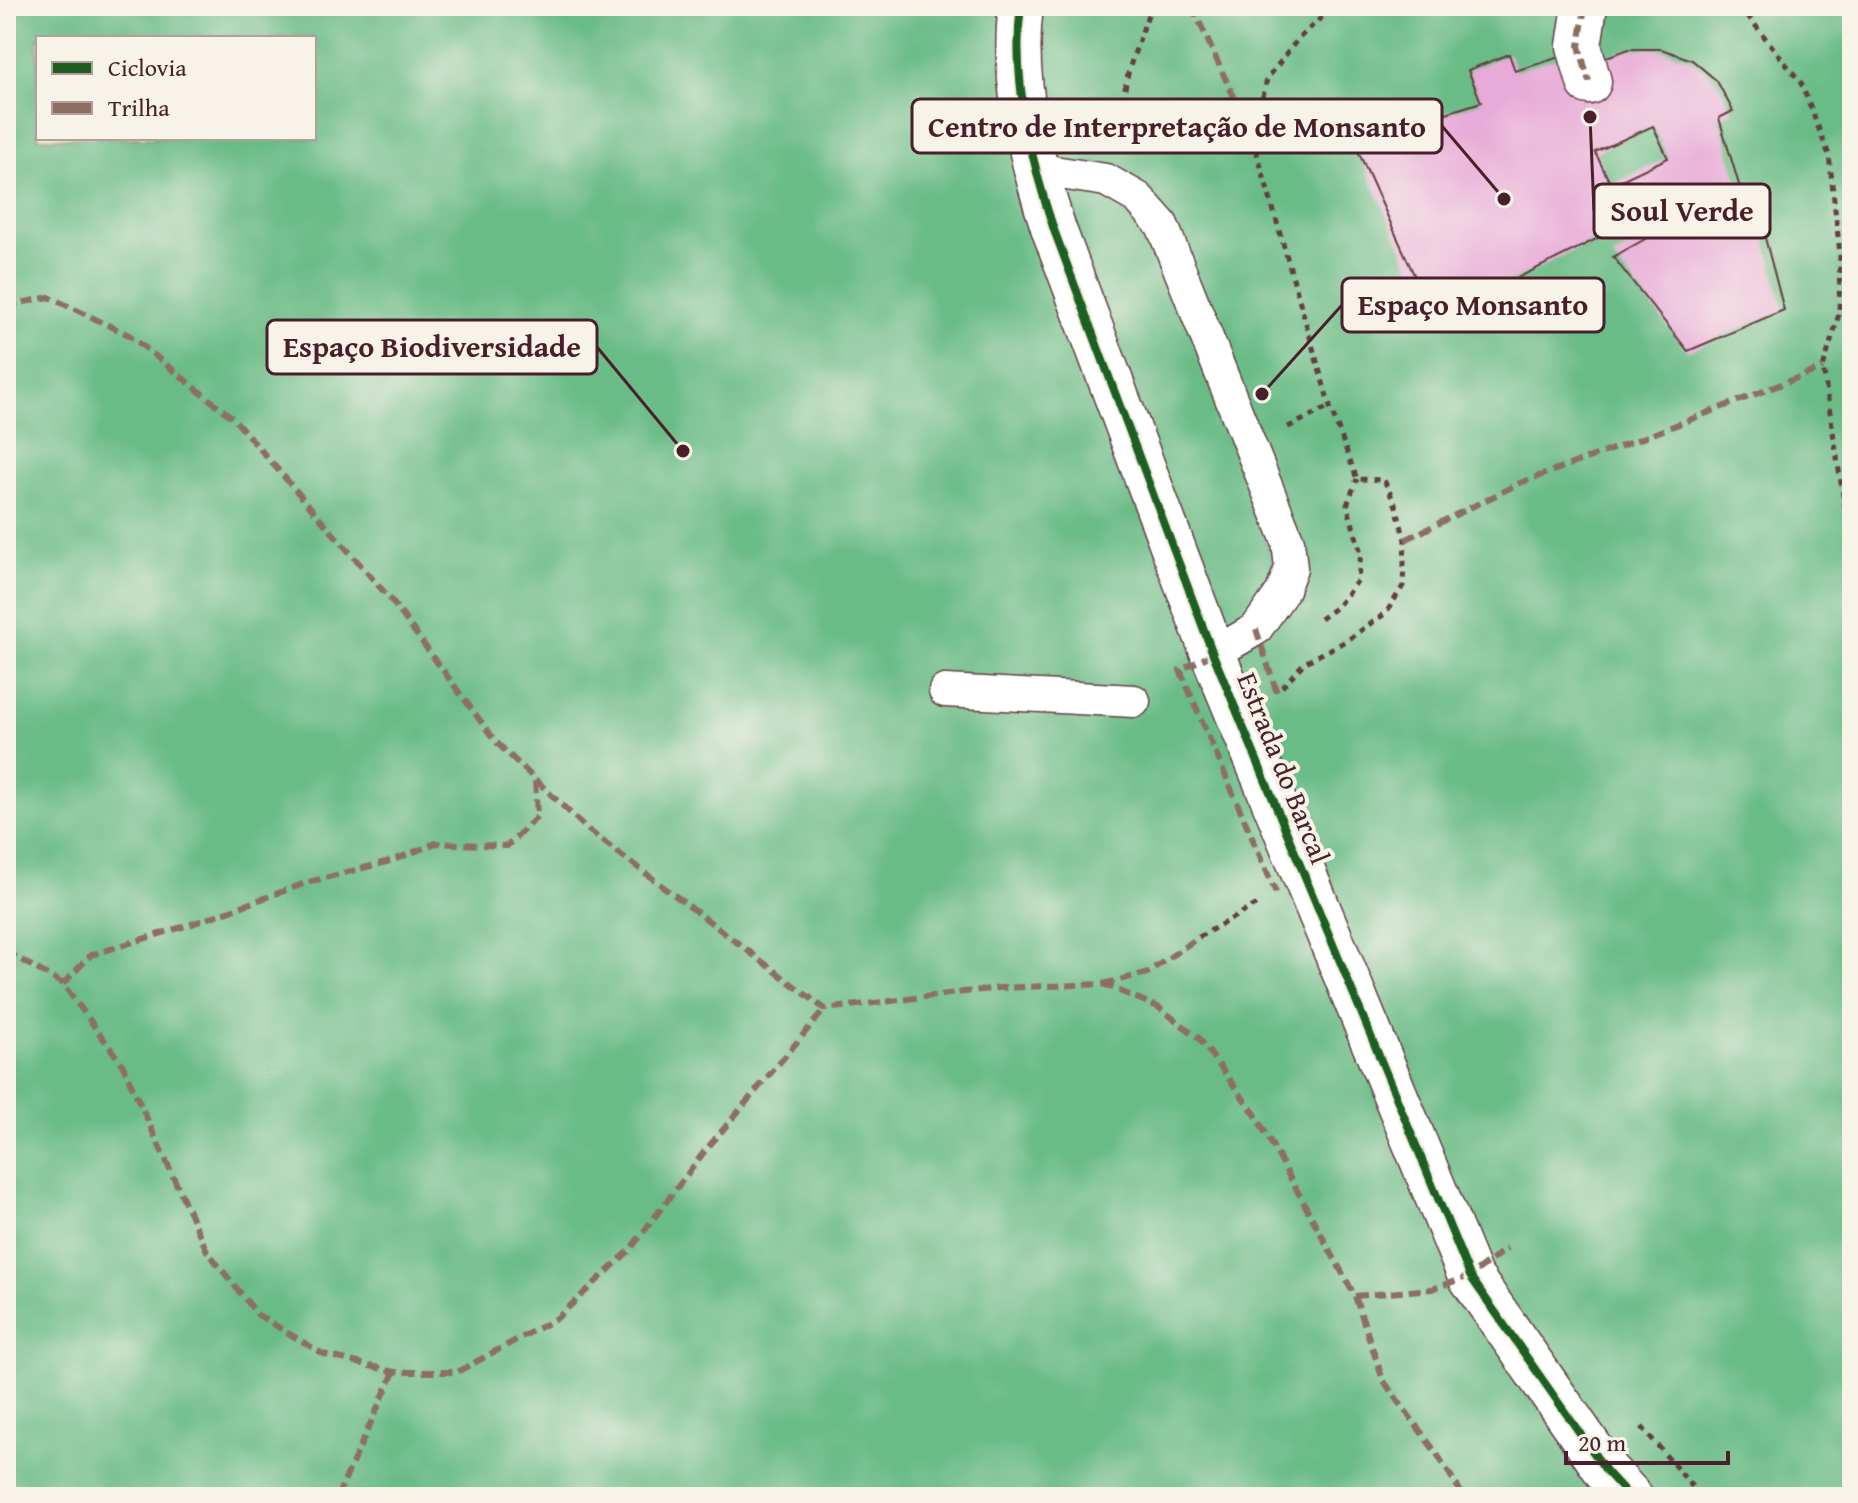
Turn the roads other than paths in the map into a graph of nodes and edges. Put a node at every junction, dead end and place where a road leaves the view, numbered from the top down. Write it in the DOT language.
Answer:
graph roads {
  1 [pos="1021,6"];
  2 [pos="1585,6"];
  3 [pos="1589,82"];
  4 [pos="1034,169"];
  5 [pos="1213,654"];
  6 [pos="945,691"];
  7 [pos="1134,701"];
  8 [pos="1630,1497"];
  1 -- 4 [label="street, Estrada do Barcal"];
  2 -- 3 [label="street"];
  4 -- 5 [label="street, Estrada do Barcal"];
  4 -- 5 [label="lane"];
  5 -- 8 [label="street, Estrada do Barcal"];
  6 -- 7 [label="lane"];
}
